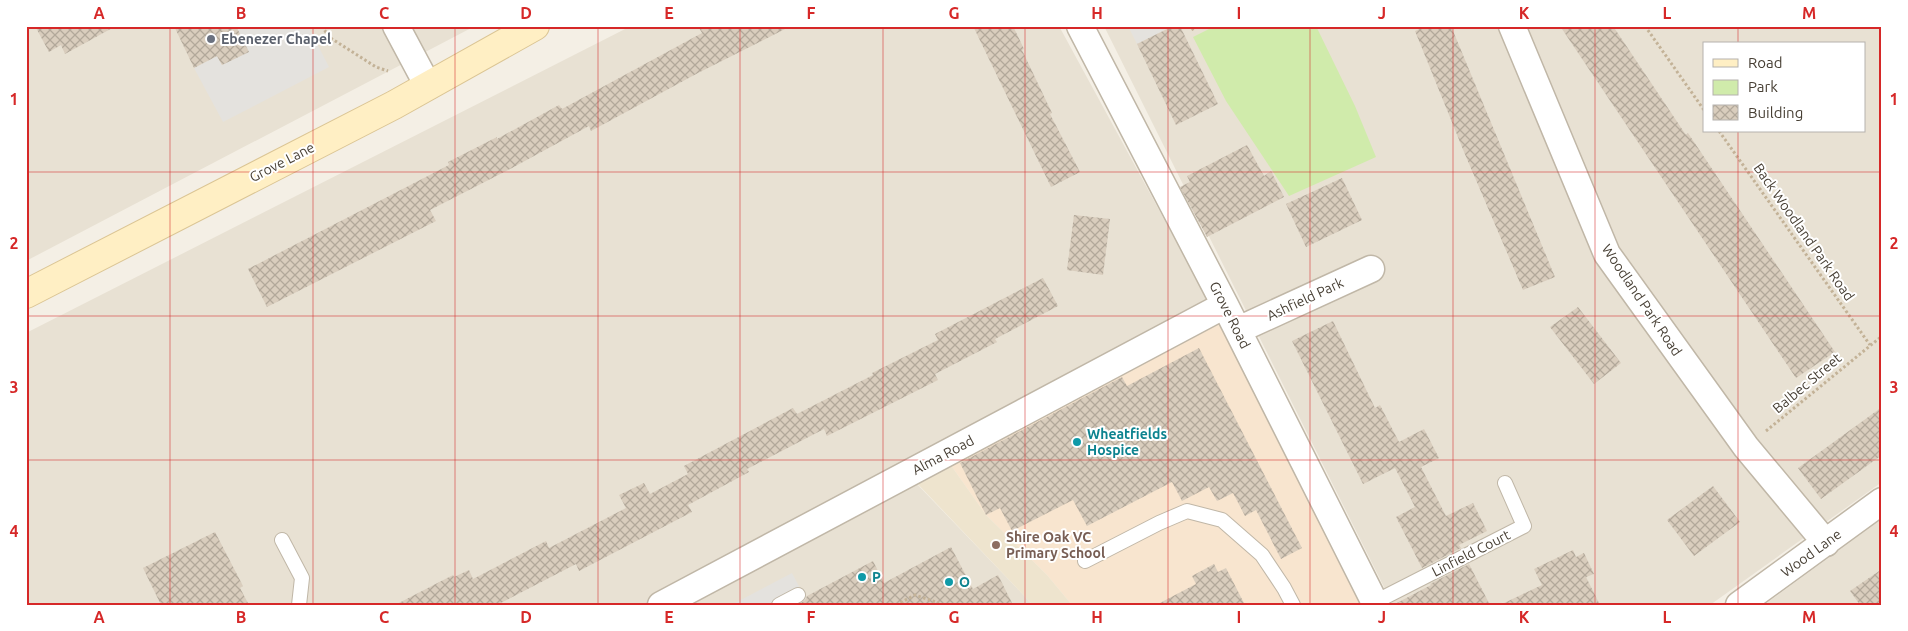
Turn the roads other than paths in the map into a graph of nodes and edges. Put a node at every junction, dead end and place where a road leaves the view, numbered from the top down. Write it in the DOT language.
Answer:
graph roads {
  1 [pos="396,26"];
  2 [pos="535,26"];
  3 [pos="1512,26"];
  4 [pos="1085,28"];
  5 [pos="428,86"];
  6 [pos="1371,269"];
  7 [pos="26,294"];
  8 [pos="1225,305"];
  9 [pos="1238,330"];
  10 [pos="1505,483"];
  11 [pos="1882,501"];
  12 [pos="282,540"];
  13 [pos="1826,543"];
  14 [pos="1085,561"];
  15 [pos="798,595"];
  16 [pos="1376,603"];
  17 [pos="299,605"];
  18 [pos="661,605"];
  19 [pos="779,605"];
  20 [pos="1293,605"];
  21 [pos="1739,605"];
  1 -- 5 [label="street"];
  2 -- 5 [label="main road, Grove Lane"];
  3 -- 13 [label="street, Woodland Park Road"];
  4 -- 8 [label="street, Grove Road"];
  5 -- 7 [label="main road, Grove Lane"];
  6 -- 9 [label="street, Ashfield Park"];
  8 -- 9 [label="street, Grove Road"];
  8 -- 18 [label="street, Alma Road"];
  9 -- 16 [label="street, Grove Road"];
  10 -- 16 [label="lane, Linfield Court"];
  11 -- 13 [label="street, Wood Lane"];
  12 -- 17 [label="lane"];
  13 -- 21 [label="street, Wood Lane"];
  14 -- 20 [label="lane"];
  15 -- 19 [label="lane"];
}
